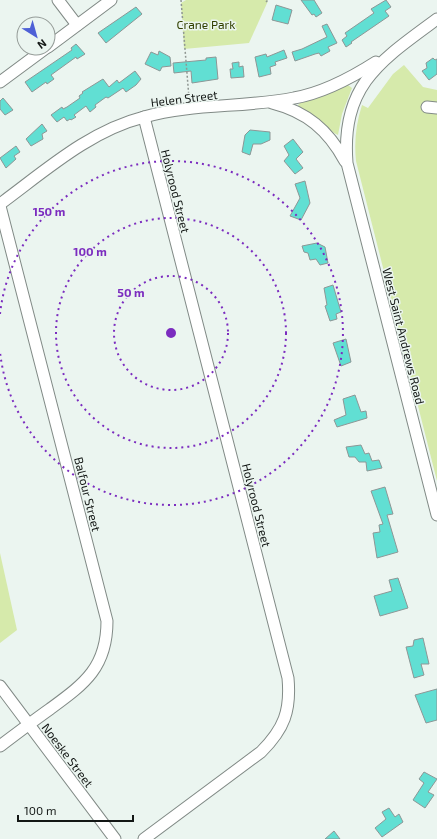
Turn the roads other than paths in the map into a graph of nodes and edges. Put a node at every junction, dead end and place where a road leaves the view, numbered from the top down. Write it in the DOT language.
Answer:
graph roads {
  1 [pos="58,0"];
  2 [pos="111,0"];
  3 [pos="437,19"];
  4 [pos="77,25"];
  5 [pos="56,40"];
  6 [pos="33,56"];
  7 [pos="387,56"];
  8 [pos="2,76"];
  9 [pos="268,102"];
  10 [pos="144,116"];
  11 [pos="347,163"];
  12 [pos="0,205"];
  13 [pos="437,515"];
  14 [pos="0,686"];
  15 [pos="29,725"];
  16 [pos="0,746"];
  17 [pos="115,839"];
  18 [pos="144,839"];
  1 -- 4 [label="street"];
  2 -- 4 [label="street"];
  3 -- 7 [label="street, West Saint Andrews Road"];
  4 -- 5 [label="street"];
  6 -- 8 [label="street"];
  7 -- 9 [label="street, Helen Street"];
  7 -- 11 [label="street, West Saint Andrews Road"];
  9 -- 10 [label="street, Helen Street"];
  9 -- 11 [label="street, West Saint Andrews Road"];
  10 -- 12 [label="street, Helen Street"];
  10 -- 18 [label="street, Holyrood Street"];
  11 -- 13 [label="street, West Saint Andrews Road"];
  12 -- 15 [label="street, Balfour Street"];
  14 -- 15 [label="street, Noeske Street"];
  15 -- 16 [label="street, Balfour Street"];
  15 -- 17 [label="street, Noeske Street"];
}
